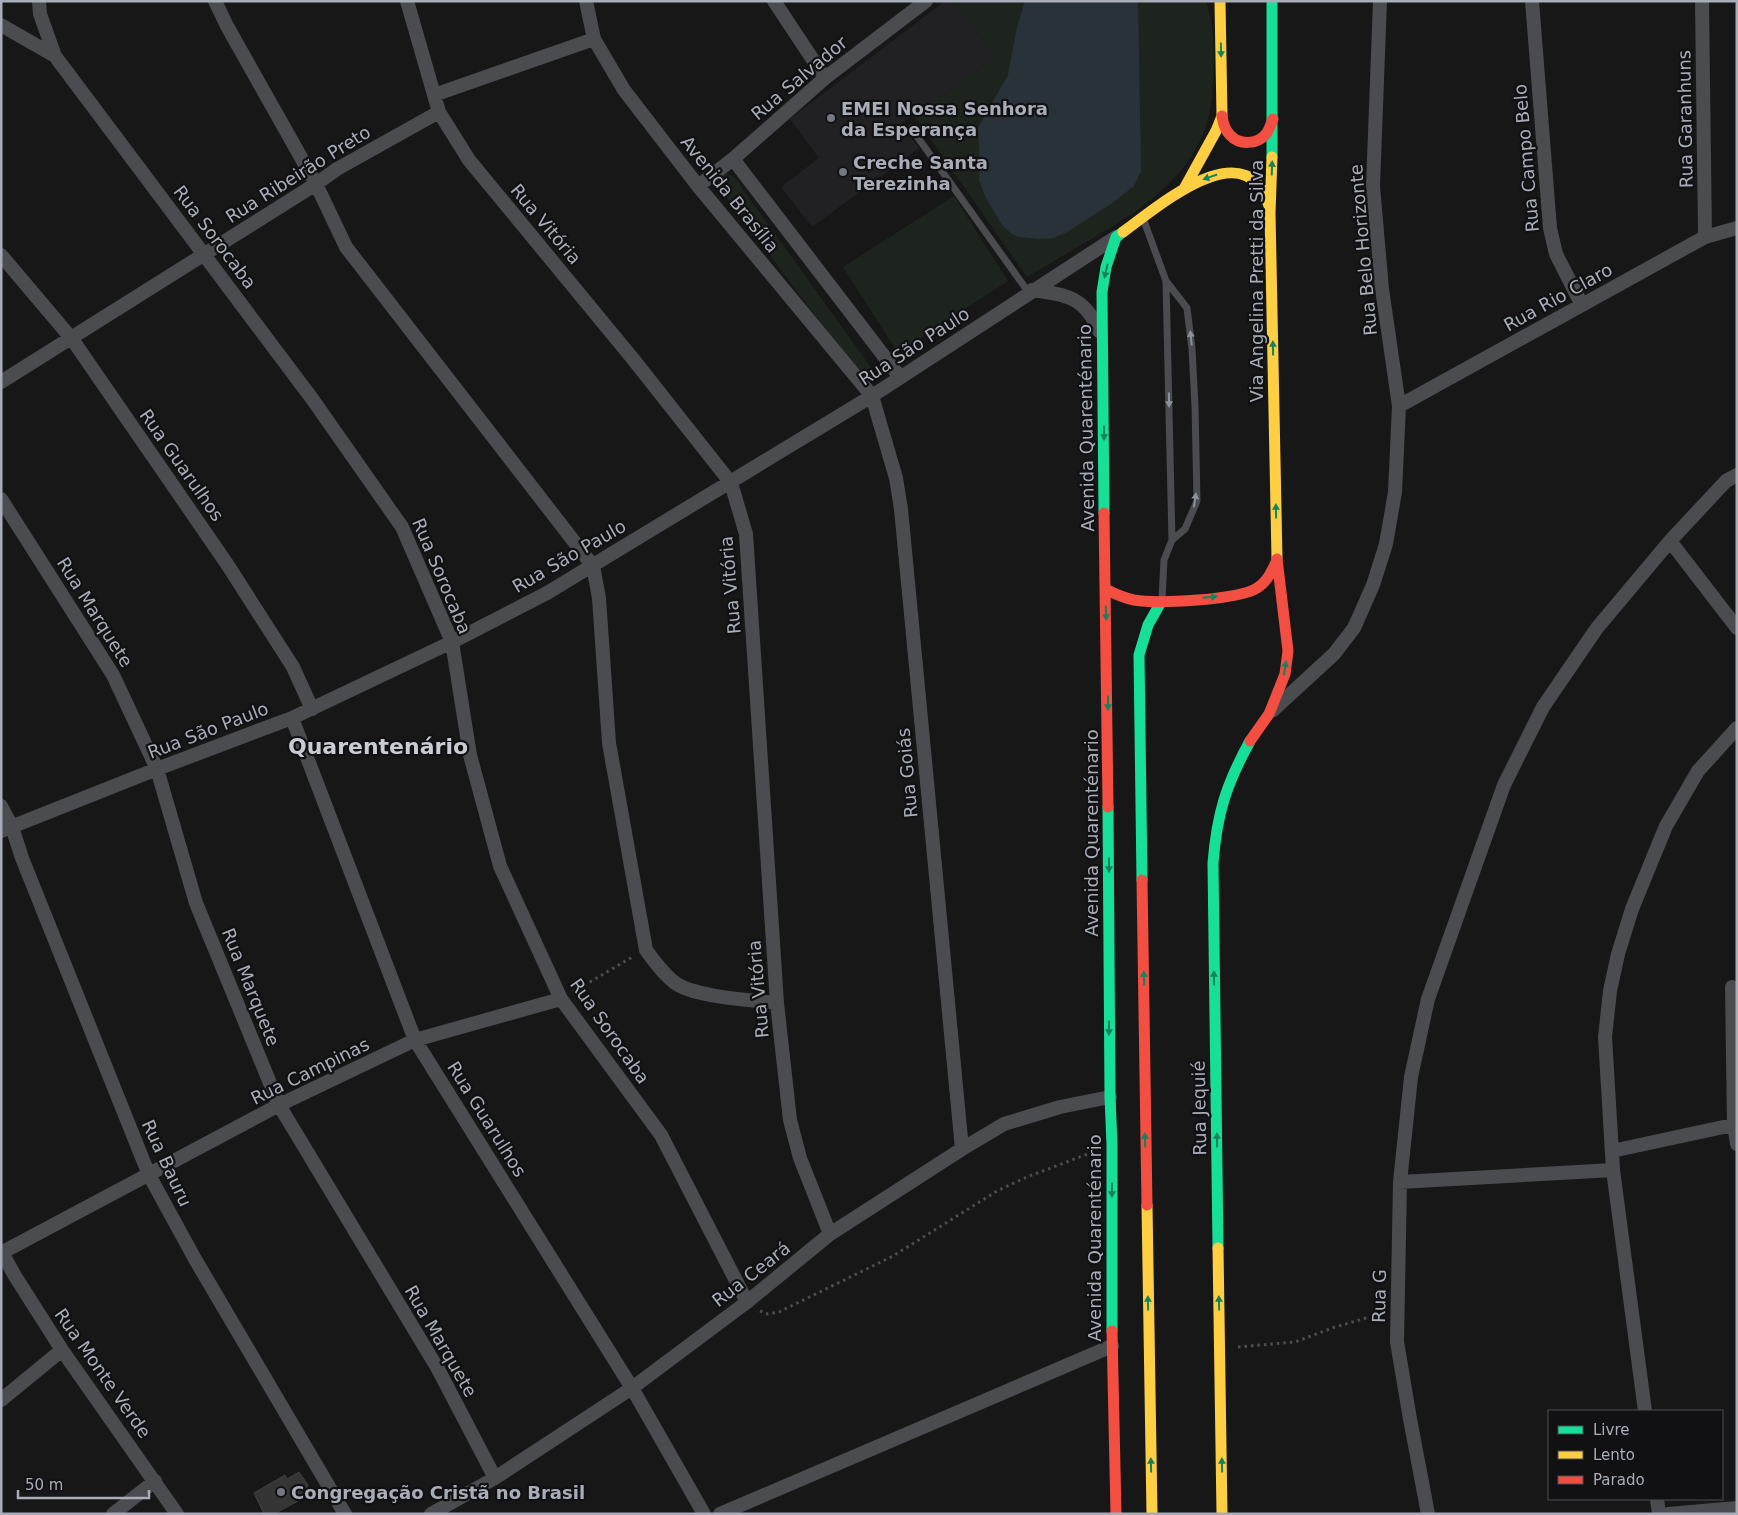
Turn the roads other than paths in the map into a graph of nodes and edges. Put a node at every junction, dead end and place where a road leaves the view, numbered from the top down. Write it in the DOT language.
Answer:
graph roads {
  1 [pos="39,1"];
  2 [pos="215,1"];
  3 [pos="226,1"];
  4 [pos="407,1"];
  5 [pos="586,1"];
  6 [pos="774,1"];
  7 [pos="926,1"];
  8 [pos="1220,1"];
  9 [pos="1272,1"];
  10 [pos="1380,1"];
  11 [pos="1532,1"];
  12 [pos="1702,1"];
  13 [pos="1,26"];
  14 [pos="227,26"];
  15 [pos="594,39"];
  16 [pos="55,56"];
  17 [pos="825,78"];
  18 [pos="434,95"];
  19 [pos="439,112"];
  20 [pos="1222,116"];
  21 [pos="1273,118"];
  22 [pos="911,128"];
  23 [pos="733,160"];
  24 [pos="316,184"];
  25 [pos="698,186"];
  26 [pos="1184,189"];
  27 [pos="1270,212"];
  28 [pos="1143,218"];
  29 [pos="1737,228"];
  30 [pos="1116,237"];
  31 [pos="1705,237"];
  32 [pos="204,253"];
  33 [pos="1,255"];
  34 [pos="1166,281"];
  35 [pos="1031,292"];
  36 [pos="1582,305"];
  37 [pos="72,339"];
  38 [pos="1104,340"];
  39 [pos="900,377"];
  40 [pos="1,382"];
  41 [pos="872,396"];
  42 [pos="1399,406"];
  43 [pos="1737,475"];
  44 [pos="731,482"];
  45 [pos="1,499"];
  46 [pos="1172,540"];
  47 [pos="1670,541"];
  48 [pos="1277,560"];
  49 [pos="593,566"];
  50 [pos="1105,589"];
  51 [pos="1161,602"];
  52 [pos="1737,628"];
  53 [pos="452,642"];
  54 [pos="312,709"];
  55 [pos="1268,714"];
  56 [pos="292,718"];
  57 [pos="1737,728"];
  58 [pos="157,769"];
  59 [pos="1,806"];
  60 [pos="7,829"];
  61 [pos="1732,987"];
  62 [pos="561,998"];
  63 [pos="777,1003"];
  64 [pos="416,1040"];
  65 [pos="1110,1097"];
  66 [pos="280,1105"];
  67 [pos="1736,1125"];
  68 [pos="1737,1144"];
  69 [pos="962,1149"];
  70 [pos="1612,1151"];
  71 [pos="1613,1170"];
  72 [pos="149,1175"];
  73 [pos="1400,1182"];
  74 [pos="830,1234"];
  75 [pos="1,1252"];
  76 [pos="747,1302"];
  77 [pos="1112,1346"];
  78 [pos="62,1350"];
  79 [pos="632,1388"];
  80 [pos="1,1400"];
  81 [pos="1645,1410"];
  82 [pos="495,1478"];
  83 [pos="155,1480"];
  84 [pos="1657,1500"];
  85 [pos="1737,1508"];
  86 [pos="112,1514"];
  87 [pos="177,1514"];
  88 [pos="345,1514"];
  89 [pos="430,1514"];
  90 [pos="704,1514"];
  91 [pos="720,1514"];
  92 [pos="1116,1514"];
  93 [pos="1152,1514"];
  94 [pos="1222,1514"];
  95 [pos="1428,1514"];
  96 [pos="1659,1514"];
  97 [pos="1668,1514"];
  1 -- 16 [label="street"];
  2 -- 14 [label="street"];
  3 -- 14 [label="street"];
  4 -- 18 [label="street, Rua Vitória"];
  5 -- 15 [label="street, Avenida Brasília"];
  6 -- 17 [label="street"];
  7 -- 17 [label="street, Rua Salvador"];
  8 -- 20 [label="main road, one-way"];
  9 -- 21 [label="main road, Via Angelina Pretti da Silva"];
  10 -- 42 [label="street, Rua Belo Horizonte"];
  11 -- 36 [label="street, Rua Campo Belo"];
  12 -- 31 [label="street, Rua Garanhuns"];
  13 -- 16 [label="street, Rua Sorocaba"];
  14 -- 24 [label="street"];
  15 -- 18 [label="street"];
  15 -- 25 [label="street, Avenida Brasília"];
  16 -- 32 [label="street, Rua Sorocaba"];
  17 -- 23 [label="street, Rua Salvador"];
  18 -- 19 [label="street, Rua Vitória"];
  19 -- 24 [label="street, Rua Ribeirão Preto"];
  19 -- 44 [label="street, Rua Vitória"];
  20 -- 21 [label="main road"];
  20 -- 26 [label="main road"];
  27 -- 21 [label="main road, Via Angelina Pretti da Silva, one-way"];
  22 -- 35 [label="lane"];
  23 -- 25 [label="street, Rua Salvador"];
  23 -- 39 [label="street, Avenida Brasília"];
  24 -- 32 [label="street, Rua Ribeirão Preto"];
  24 -- 49 [label="street"];
  25 -- 41 [label="street, Avenida Brasília"];
  27 -- 26 [label="main road, one-way"];
  26 -- 28 [label="main road"];
  48 -- 27 [label="main road, Via Angelina Pretti da Silva, one-way"];
  28 -- 30 [label="main road"];
  28 -- 34 [label="lane"];
  29 -- 31 [label="street, Rua Rio Claro"];
  30 -- 35 [label="street, Rua São Paulo"];
  30 -- 38 [label="main road, Avenida Quarenténario, one-way"];
  31 -- 36 [label="street, Rua Rio Claro"];
  32 -- 37 [label="street, Rua Ribeirão Preto"];
  32 -- 53 [label="street, Rua Sorocaba"];
  33 -- 37 [label="street, Rua Guarulhos"];
  34 -- 46 [label="lane, one-way"];
  46 -- 34 [label="lane, one-way"];
  35 -- 38 [label="street"];
  35 -- 39 [label="street, Rua São Paulo"];
  36 -- 42 [label="street, Rua Rio Claro"];
  37 -- 40 [label="street, Rua Ribeirão Preto"];
  37 -- 54 [label="street, Rua Guarulhos"];
  38 -- 50 [label="main road, Avenida Quarenténario, one-way"];
  39 -- 41 [label="street, Rua São Paulo"];
  41 -- 44 [label="street, Rua São Paulo"];
  41 -- 69 [label="street, Rua Goiás"];
  42 -- 55 [label="street, Rua Belo Horizonte"];
  43 -- 47 [label="street, Rua G"];
  44 -- 49 [label="street, Rua São Paulo"];
  44 -- 63 [label="street, Rua Vitória"];
  45 -- 58 [label="street, Rua Marquete"];
  46 -- 51 [label="lane"];
  47 -- 52 [label="street"];
  47 -- 73 [label="street, Rua G"];
  51 -- 48 [label="main road, one-way"];
  55 -- 48 [label="main road, Via Angelina Pretti da Silva, one-way"];
  49 -- 53 [label="street, Rua São Paulo"];
  49 -- 63 [label="street"];
  50 -- 51 [label="main road"];
  50 -- 65 [label="main road, Avenida Quarenténario, one-way"];
  93 -- 51 [label="main road, one-way"];
  53 -- 54 [label="street, Rua São Paulo"];
  53 -- 62 [label="street, Rua Sorocaba"];
  54 -- 56 [label="street, Rua São Paulo"];
  94 -- 55 [label="main road, Rua Jequié, one-way"];
  56 -- 58 [label="street, Rua São Paulo"];
  56 -- 64 [label="street, Rua Guarulhos"];
  57 -- 70 [label="street"];
  58 -- 60 [label="street, Rua São Paulo"];
  58 -- 66 [label="street, Rua Marquete"];
  59 -- 60 [label="street, Rua Bauru"];
  60 -- 72 [label="street, Rua Bauru"];
  61 -- 67 [label="street"];
  62 -- 64 [label="street, Rua Campinas"];
  62 -- 76 [label="street, Rua Sorocaba"];
  63 -- 74 [label="street, Rua Vitória"];
  64 -- 66 [label="street, Rua Campinas"];
  64 -- 79 [label="street, Rua Guarulhos"];
  65 -- 69 [label="street, Rua Ceará"];
  65 -- 77 [label="main road, Avenida Quarenténario, one-way"];
  66 -- 72 [label="street, Rua Campinas"];
  66 -- 82 [label="street, Rua Marquete"];
  67 -- 68 [label="street"];
  67 -- 70 [label="street"];
  69 -- 74 [label="street, Rua Ceará"];
  70 -- 71 [label="street"];
  71 -- 73 [label="street"];
  71 -- 81 [label="street"];
  72 -- 75 [label="street, Rua Campinas"];
  72 -- 88 [label="street, Rua Bauru"];
  73 -- 95 [label="street, Rua G"];
  74 -- 76 [label="street, Rua Ceará"];
  75 -- 78 [label="street, Rua Monte Verde"];
  76 -- 79 [label="street, Rua Ceará"];
  77 -- 91 [label="street"];
  77 -- 92 [label="main road, Avenida Quarenténario"];
  78 -- 80 [label="street"];
  78 -- 83 [label="street, Rua Monte Verde"];
  79 -- 82 [label="street, Rua Ceará"];
  79 -- 90 [label="street, Rua Guarulhos"];
  82 -- 89 [label="street, Rua Ceará"];
  83 -- 86 [label="street"];
  83 -- 87 [label="street, Rua Monte Verde"];
  84 -- 96 [label="street"];
  85 -- 97 [label="street"];
}
